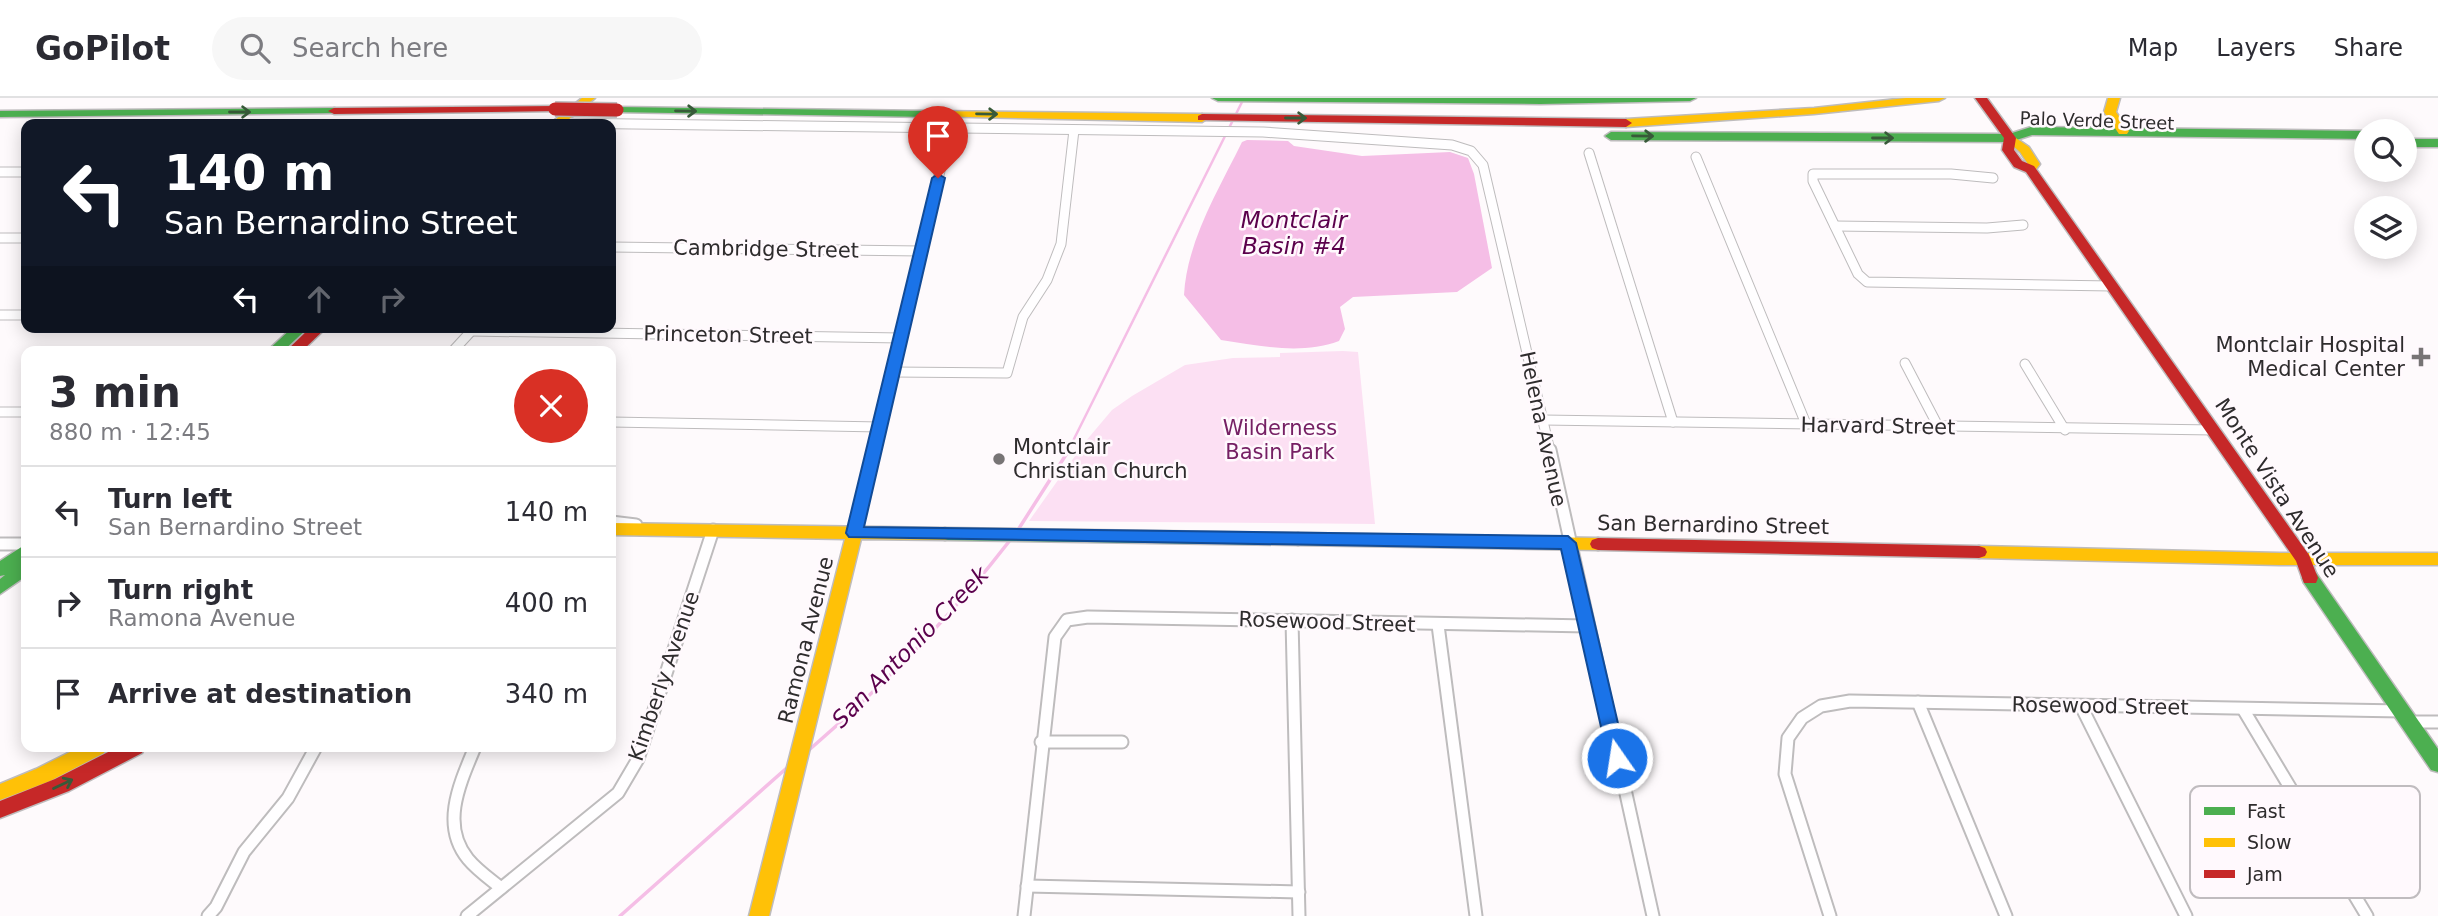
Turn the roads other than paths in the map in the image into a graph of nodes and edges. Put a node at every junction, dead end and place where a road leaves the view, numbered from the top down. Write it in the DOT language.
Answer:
graph roads {
  1 [pos="589,98"];
  2 [pos="603,98"];
  3 [pos="1218,98"];
  4 [pos="1225,98"];
  5 [pos="1690,98"];
  6 [pos="1872,98"];
  7 [pos="1939,98"];
  8 [pos="1981,98"];
  9 [pos="2114,98"];
  10 [pos="1278,99"];
  11 [pos="1632,99"];
  12 [pos="0,114"];
  13 [pos="1331,118"];
  14 [pos="401,119"];
  15 [pos="564,119"];
  16 [pos="566,119"];
  17 [pos="572,119"];
  18 [pos="616,122"];
  19 [pos="1547,124"];
  20 [pos="1219,125"];
  21 [pos="950,129"];
  22 [pos="1074,130"];
  23 [pos="2123,131"];
  24 [pos="2354,135"];
  25 [pos="2417,135"];
  26 [pos="2438,135"];
  27 [pos="2010,138"];
  28 [pos="2052,141"];
  29 [pos="2417,143"];
  30 [pos="2438,143"];
  31 [pos="2354,144"];
  32 [pos="1589,153"];
  33 [pos="1696,157"];
  34 [pos="0,172"];
  35 [pos="21,172"];
  36 [pos="1993,178"];
  37 [pos="2023,225"];
  38 [pos="1835,226"];
  39 [pos="0,237"];
  40 [pos="21,238"];
  41 [pos="616,247"];
  42 [pos="921,251"];
  43 [pos="2112,286"];
  44 [pos="0,315"];
  45 [pos="21,315"];
  46 [pos="616,332"];
  47 [pos="295,333"];
  48 [pos="313,333"];
  49 [pos="469,333"];
  50 [pos="901,338"];
  51 [pos="280,346"];
  52 [pos="299,346"];
  53 [pos="457,346"];
  54 [pos="1905,363"];
  55 [pos="2025,364"];
  56 [pos="892,372"];
  57 [pos="0,412"];
  58 [pos="21,412"];
  59 [pos="1543,420"];
  60 [pos="616,422"];
  61 [pos="1673,422"];
  62 [pos="1806,424"];
  63 [pos="880,427"];
  64 [pos="1938,428"];
  65 [pos="2065,430"];
  66 [pos="2214,430"];
  67 [pos="616,522"];
  68 [pos="616,529"];
  69 [pos="652,529"];
  70 [pos="713,530"];
  71 [pos="854,533"];
  72 [pos="616,538"];
  73 [pos="1568,543"];
  74 [pos="0,544"];
  75 [pos="21,546"];
  76 [pos="21,551"];
  77 [pos="2303,559"];
  78 [pos="2438,559"];
  79 [pos="0,570"];
  80 [pos="21,571"];
  81 [pos="0,588"];
  82 [pos="1292,620"];
  83 [pos="1438,625"];
  84 [pos="1587,626"];
  85 [pos="1918,702"];
  86 [pos="2081,706"];
  87 [pos="2243,709"];
  88 [pos="2405,717"];
  89 [pos="2438,722"];
  90 [pos="1041,742"];
  91 [pos="1122,743"];
  92 [pos="88,752"];
  93 [pos="126,752"];
  94 [pos="313,752"];
  95 [pos="473,752"];
  96 [pos="2438,764"];
  97 [pos="2289,786"];
  98 [pos="0,792"];
  99 [pos="0,810"];
  100 [pos="1027,886"];
  101 [pos="501,888"];
  102 [pos="1298,892"];
  103 [pos="2356,898"];
  104 [pos="208,916"];
  105 [pos="467,916"];
  106 [pos="759,916"];
  107 [pos="1024,916"];
  108 [pos="1299,916"];
  109 [pos="1476,916"];
  110 [pos="1653,916"];
  111 [pos="1830,916"];
  112 [pos="2006,916"];
  113 [pos="2186,916"];
  114 [pos="2367,916"];
  1 -- 15 [label="main road"];
  2 -- 16 [label="main road"];
  3 -- 4 [label="main road"];
  4 -- 10 [label="main road"];
  5 -- 11 [label="main road"];
  6 -- 19 [label="main road"];
  7 -- 19 [label="main road"];
  8 -- 27 [label="main road, Monte Vista Avenue"];
  9 -- 23 [label="main road"];
  10 -- 11 [label="main road"];
  12 -- 14 [label="main road, one-way"];
  13 -- 19 [label="main road"];
  20 -- 13 [label="main road, one-way"];
  13 -- 27 [label="main road, one-way"];
  17 -- 20 [label="main road, one-way, bridge"];
  18 -- 21 [label="street"];
  20 -- 22 [label="street"];
  20 -- 59 [label="street, Helena Avenue"];
  21 -- 22 [label="street"];
  21 -- 42 [label="street, Ramona Avenue"];
  22 -- 56 [label="street"];
  23 -- 24 [label="main road, Palo Verde Street"];
  23 -- 27 [label="main road, Palo Verde Street"];
  23 -- 28 [label="main road"];
  25 -- 26 [label="main road"];
  27 -- 28 [label="main road, Palo Verde Street"];
  27 -- 43 [label="main road, Monte Vista Avenue"];
  28 -- 31 [label="main road, Palo Verde Street"];
  29 -- 30 [label="main road"];
  32 -- 61 [label="street"];
  33 -- 62 [label="street"];
  34 -- 35 [label="street"];
  36 -- 38 [label="street"];
  37 -- 38 [label="street"];
  38 -- 43 [label="street"];
  39 -- 40 [label="street"];
  41 -- 42 [label="street, Cambridge Street"];
  42 -- 50 [label="street, Ramona Avenue"];
  43 -- 66 [label="main road, Monte Vista Avenue"];
  44 -- 45 [label="street"];
  46 -- 50 [label="street, Princeton Street"];
  47 -- 51 [label="main road"];
  48 -- 52 [label="main road"];
  49 -- 53 [label="street"];
  50 -- 56 [label="street, Ramona Avenue"];
  54 -- 64 [label="street"];
  55 -- 65 [label="street"];
  56 -- 63 [label="street, Ramona Avenue"];
  57 -- 58 [label="street"];
  59 -- 61 [label="street, Harvard Street"];
  59 -- 73 [label="street, Helena Avenue"];
  60 -- 63 [label="street"];
  61 -- 62 [label="street, Harvard Street"];
  62 -- 64 [label="street, Harvard Street"];
  63 -- 71 [label="street, Ramona Avenue"];
  64 -- 65 [label="street, Harvard Street"];
  65 -- 66 [label="street, Harvard Street"];
  66 -- 77 [label="main road, Monte Vista Avenue"];
  67 -- 69 [label="street"];
  68 -- 69 [label="main road, San Bernardino Street"];
  69 -- 70 [label="main road, San Bernardino Street"];
  69 -- 72 [label="main road, San Bernardino Street"];
  70 -- 71 [label="main road, San Bernardino Street"];
  70 -- 101 [label="street, Kimberly Avenue"];
  71 -- 73 [label="main road, San Bernardino Street"];
  71 -- 106 [label="main road, Ramona Avenue"];
  73 -- 77 [label="main road, San Bernardino Street"];
  73 -- 84 [label="street, Helena Avenue"];
  74 -- 75 [label="street"];
  76 -- 79 [label="main road"];
  77 -- 78 [label="main road, San Bernardino Street"];
  77 -- 88 [label="main road, Monte Vista Avenue"];
  80 -- 81 [label="main road"];
  82 -- 83 [label="street, Rosewood Street"];
  82 -- 90 [label="street, Rosewood Street"];
  82 -- 102 [label="street"];
  83 -- 84 [label="street, Rosewood Street"];
  83 -- 109 [label="street"];
  84 -- 110 [label="street, Helena Avenue"];
  85 -- 86 [label="street, Rosewood Street"];
  85 -- 111 [label="street, Rosewood Street"];
  85 -- 112 [label="street"];
  86 -- 87 [label="street, Rosewood Street"];
  86 -- 113 [label="street"];
  87 -- 88 [label="street, Rosewood Street"];
  87 -- 97 [label="street"];
  88 -- 89 [label="street, Rosewood Street"];
  88 -- 96 [label="main road, Monte Vista Avenue"];
  90 -- 91 [label="street"];
  90 -- 100 [label="street"];
  92 -- 98 [label="main road"];
  99 -- 93 [label="main road, one-way"];
  94 -- 104 [label="street"];
  95 -- 101 [label="street"];
  100 -- 102 [label="street"];
  100 -- 107 [label="street"];
  101 -- 105 [label="street, Kimberly Avenue"];
  102 -- 108 [label="street"];
  103 -- 114 [label="street"];
}
